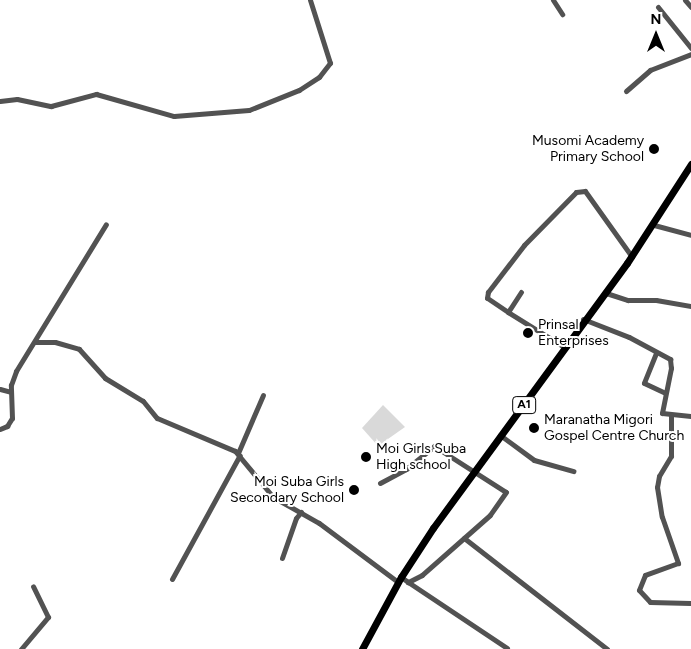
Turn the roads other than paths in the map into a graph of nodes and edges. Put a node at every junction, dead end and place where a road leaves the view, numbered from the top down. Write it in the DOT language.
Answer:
graph roads {
  1 [pos="310,0"];
  2 [pos="553,0"];
  3 [pos="685,0"];
  4 [pos="658,7"];
  5 [pos="691,7"];
  6 [pos="562,14"];
  7 [pos="691,48"];
  8 [pos="691,54"];
  9 [pos="626,91"];
  10 [pos="0,101"];
  11 [pos="691,164"];
  12 [pos="106,224"];
  13 [pos="654,225"];
  14 [pos="691,235"];
  15 [pos="632,257"];
  16 [pos="521,292"];
  17 [pos="606,292"];
  18 [pos="691,306"];
  19 [pos="508,312"];
  20 [pos="583,319"];
  21 [pos="35,342"];
  22 [pos="564,347"];
  23 [pos="656,353"];
  24 [pos="0,389"];
  25 [pos="11,392"];
  26 [pos="665,393"];
  27 [pos="263,395"];
  28 [pos="671,415"];
  29 [pos="691,416"];
  30 [pos="0,429"];
  31 [pos="500,436"];
  32 [pos="239,454"];
  33 [pos="475,471"];
  34 [pos="573,471"];
  35 [pos="380,483"];
  36 [pos="301,512"];
  37 [pos="464,538"];
  38 [pos="282,558"];
  39 [pos="172,579"];
  40 [pos="400,580"];
  41 [pos="408,582"];
  42 [pos="33,586"];
  43 [pos="691,602"];
  44 [pos="507,648"];
  45 [pos="21,649"];
  46 [pos="362,649"];
  47 [pos="607,649"];
  1 -- 10 [label="street"];
  2 -- 6 [label="street"];
  3 -- 5 [label="street"];
  4 -- 7 [label="street"];
  8 -- 9 [label="street"];
  11 -- 13 [label="highway, A1"];
  12 -- 21 [label="street"];
  13 -- 14 [label="street"];
  13 -- 15 [label="highway, A1"];
  15 -- 17 [label="highway, A1"];
  15 -- 19 [label="street"];
  16 -- 19 [label="street"];
  17 -- 18 [label="street"];
  17 -- 20 [label="highway, A1"];
  19 -- 22 [label="street"];
  20 -- 22 [label="highway, A1"];
  20 -- 23 [label="street"];
  21 -- 25 [label="street"];
  21 -- 32 [label="street"];
  22 -- 31 [label="highway, A1"];
  23 -- 26 [label="street"];
  23 -- 26 [label="street"];
  24 -- 25 [label="street"];
  25 -- 30 [label="street"];
  26 -- 28 [label="street"];
  27 -- 32 [label="street"];
  28 -- 29 [label="street"];
  28 -- 43 [label="street"];
  31 -- 33 [label="highway, A1"];
  31 -- 34 [label="street"];
  32 -- 36 [label="street"];
  32 -- 39 [label="street"];
  33 -- 35 [label="street"];
  33 -- 37 [label="street"];
  33 -- 40 [label="highway, A1"];
  36 -- 38 [label="street"];
  36 -- 40 [label="street"];
  37 -- 41 [label="street"];
  37 -- 47 [label="street"];
  40 -- 41 [label="street"];
  40 -- 46 [label="highway, A1"];
  41 -- 44 [label="street"];
  42 -- 45 [label="street"];
}
